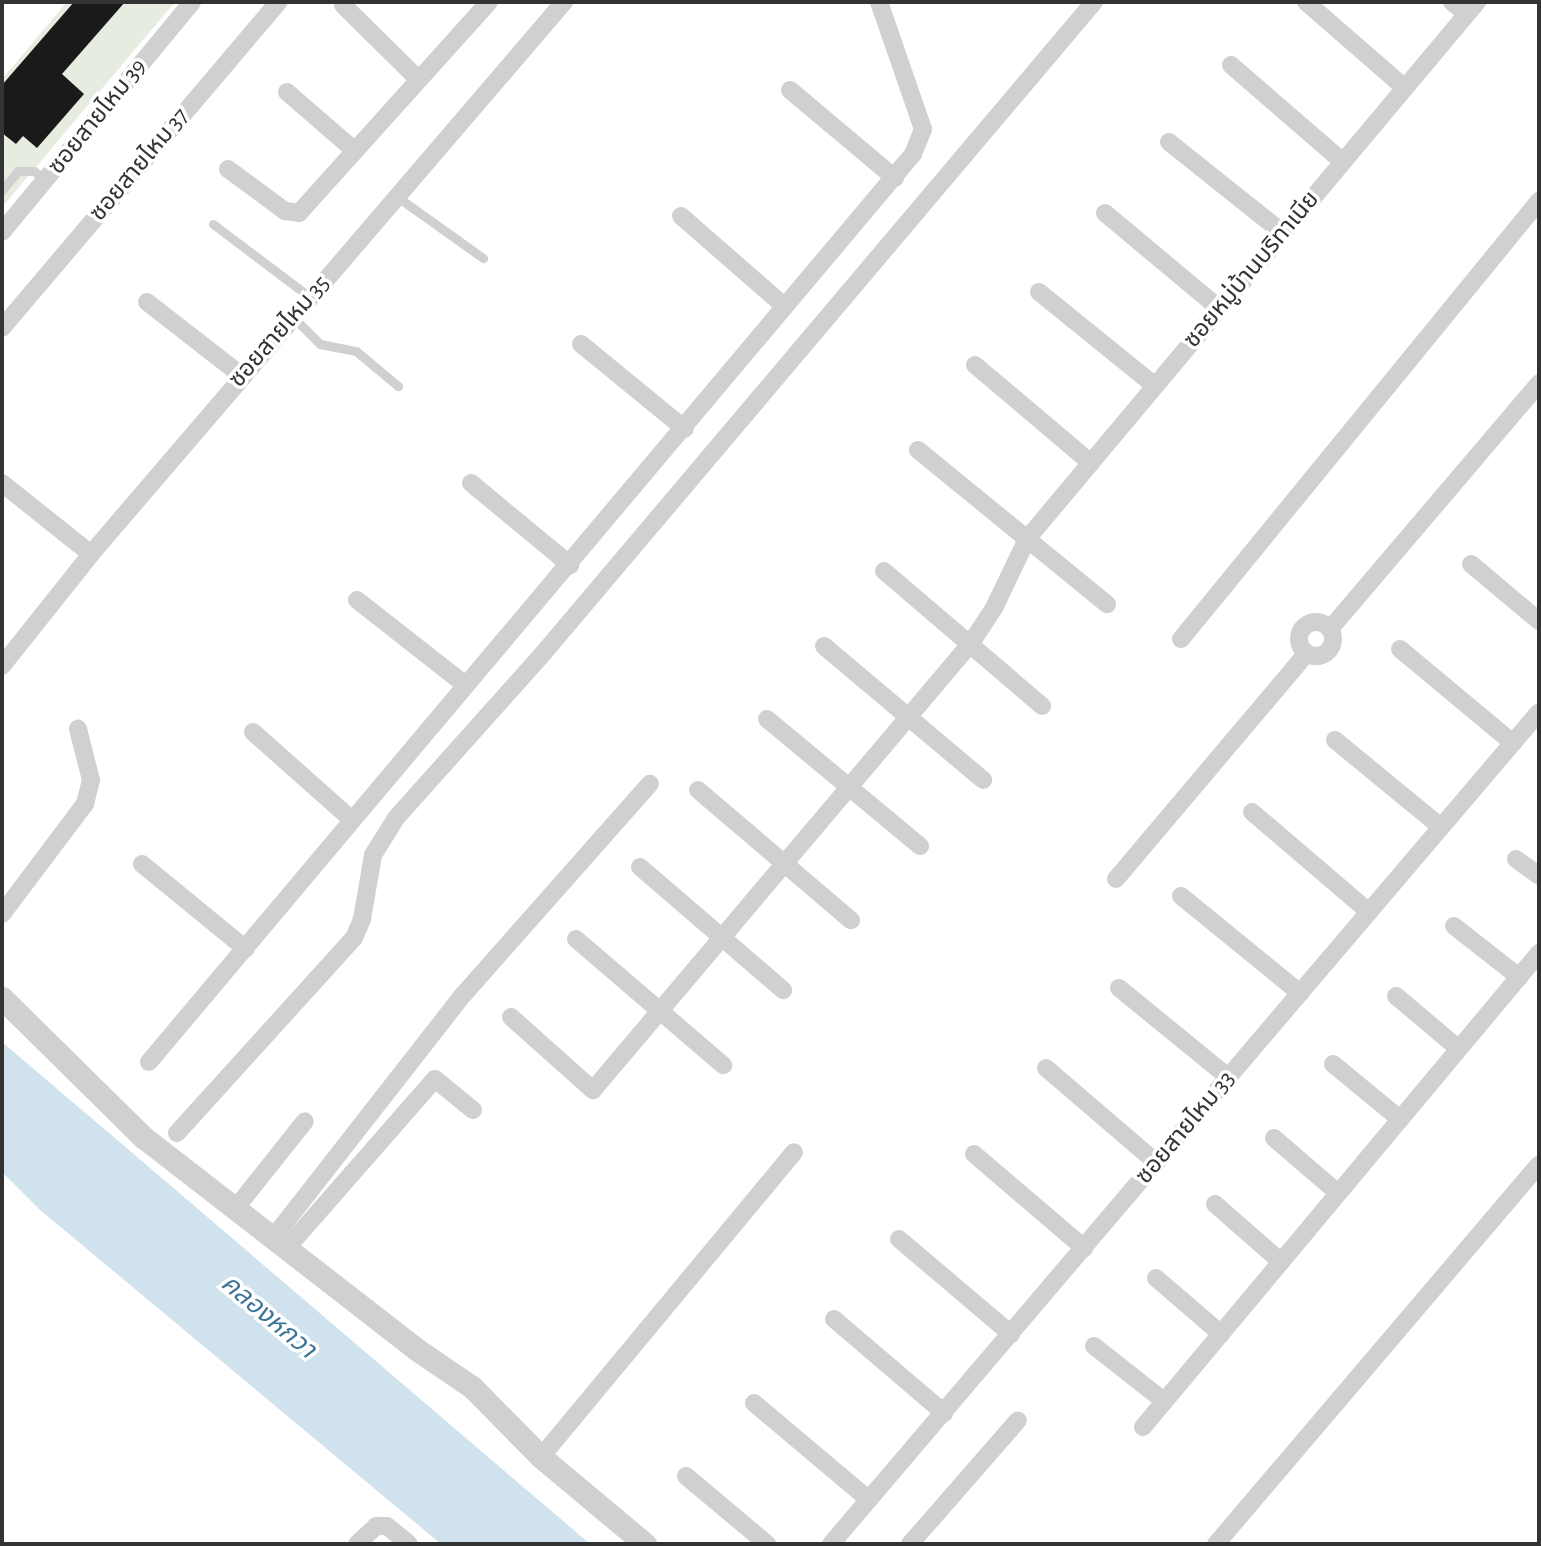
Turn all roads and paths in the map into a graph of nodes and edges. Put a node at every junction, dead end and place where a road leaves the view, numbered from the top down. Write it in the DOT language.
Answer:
graph roads {
  1 [pos="192,2"];
  2 [pos="278,2"];
  3 [pos="564,2"];
  4 [pos="879,2"];
  5 [pos="1094,2"];
  6 [pos="1306,2"];
  7 [pos="1452,2"];
  8 [pos="343,5"];
  9 [pos="481,5"];
  10 [pos="1472,8"];
  11 [pos="1230,65"];
  12 [pos="416,78"];
  13 [pos="1405,88"];
  14 [pos="790,90"];
  15 [pos="287,92"];
  16 [pos="1169,142"];
  17 [pos="354,150"];
  18 [pos="1343,162"];
  19 [pos="228,169"];
  20 [pos="894,178"];
  21 [pos="46,181"];
  22 [pos="2,190"];
  23 [pos="396,196"];
  24 [pos="1539,201"];
  25 [pos="1105,213"];
  26 [pos="681,216"];
  27 [pos="213,224"];
  28 [pos="2,232"];
  29 [pos="1283,233"];
  30 [pos="482,258"];
  31 [pos="1039,292"];
  32 [pos="310,297"];
  33 [pos="147,302"];
  34 [pos="784,306"];
  35 [pos="1220,309"];
  36 [pos="294,318"];
  37 [pos="2,328"];
  38 [pos="581,344"];
  39 [pos="975,365"];
  40 [pos="242,376"];
  41 [pos="1539,383"];
  42 [pos="398,386"];
  43 [pos="1155,386"];
  44 [pos="685,429"];
  45 [pos="918,450"];
  46 [pos="1091,463"];
  47 [pos="2,483"];
  48 [pos="471,483"];
  49 [pos="1027,539"];
  50 [pos="90,554"];
  51 [pos="1471,564"];
  52 [pos="570,565"];
  53 [pos="884,571"];
  54 [pos="357,600"];
  55 [pos="1107,604"];
  56 [pos="1539,621"];
  57 [pos="1181,639"];
  58 [pos="970,644"];
  59 [pos="824,646"];
  60 [pos="1400,649"];
  61 [pos="2,666"];
  62 [pos="464,684"];
  63 [pos="1042,706"];
  64 [pos="1539,712"];
  65 [pos="909,717"];
  66 [pos="767,719"];
  67 [pos="78,729"];
  68 [pos="253,732"];
  69 [pos="1335,740"];
  70 [pos="1513,743"];
  71 [pos="983,780"];
  72 [pos="650,784"];
  73 [pos="849,787"];
  74 [pos="698,790"];
  75 [pos="1252,812"];
  76 [pos="351,819"];
  77 [pos="1441,827"];
  78 [pos="920,846"];
  79 [pos="1516,859"];
  80 [pos="784,863"];
  81 [pos="142,864"];
  82 [pos="640,867"];
  83 [pos="1539,876"];
  84 [pos="1116,879"];
  85 [pos="1181,896"];
  86 [pos="1369,912"];
  87 [pos="2,914"];
  88 [pos="851,920"];
  89 [pos="1454,926"];
  90 [pos="721,937"];
  91 [pos="576,939"];
  92 [pos="246,948"];
  93 [pos="1539,953"];
  94 [pos="1519,977"];
  95 [pos="1119,988"];
  96 [pos="783,990"];
  97 [pos="1300,993"];
  98 [pos="1396,996"];
  99 [pos="2,998"];
  100 [pos="658,1009"];
  101 [pos="511,1017"];
  102 [pos="1459,1049"];
  103 [pos="149,1062"];
  104 [pos="1334,1064"];
  105 [pos="723,1065"];
  106 [pos="1046,1068"];
  107 [pos="1228,1077"];
  108 [pos="472,1110"];
  109 [pos="1399,1119"];
  110 [pos="305,1121"];
  111 [pos="177,1133"];
  112 [pos="1275,1138"];
  113 [pos="794,1152"];
  114 [pos="974,1154"];
  115 [pos="1157,1163"];
  116 [pos="1539,1165"];
  117 [pos="1338,1193"];
  118 [pos="1215,1204"];
  119 [pos="235,1209"];
  120 [pos="898,1239"];
  121 [pos="280,1244"];
  122 [pos="1084,1248"];
  123 [pos="1281,1262"];
  124 [pos="1156,1278"];
  125 [pos="834,1319"];
  126 [pos="1011,1334"];
  127 [pos="1221,1334"];
  128 [pos="1094,1346"];
  129 [pos="1164,1401"];
  130 [pos="754,1403"];
  131 [pos="944,1413"];
  132 [pos="1018,1420"];
  133 [pos="1143,1427"];
  134 [pos="541,1457"];
  135 [pos="686,1476"];
  136 [pos="869,1500"];
  137 [pos="357,1544"];
  138 [pos="409,1544"];
  139 [pos="646,1544"];
  140 [pos="767,1544"];
  141 [pos="831,1544"];
  142 [pos="910,1544"];
  143 [pos="1216,1544"];
  1 -- 21 [label="street, ซอยสายไหม 39"];
  2 -- 37 [label="street, ซอยสายไหม 37"];
  3 -- 23 [label="street, ซอยสายไหม 35"];
  4 -- 20 [label="street"];
  5 -- 111 [label="street"];
  6 -- 13 [label="street"];
  7 -- 10 [label="street"];
  8 -- 12 [label="street"];
  9 -- 12 [label="street"];
  10 -- 13 [label="street, ซอยหมู่บ้านบริทาเนีย"];
  11 -- 18 [label="street"];
  12 -- 17 [label="street"];
  13 -- 18 [label="street, ซอยหมู่บ้านบริทาเนีย"];
  14 -- 20 [label="street"];
  15 -- 17 [label="street"];
  16 -- 29 [label="street"];
  17 -- 19 [label="street"];
  18 -- 29 [label="street, ซอยหมู่บ้านบริทาเนีย"];
  20 -- 34 [label="street"];
  21 -- 22 [label="lane"];
  21 -- 28 [label="street, ซอยสายไหม 39"];
  23 -- 30 [label="lane"];
  23 -- 32 [label="street, ซอยสายไหม 35"];
  24 -- 57 [label="street"];
  25 -- 35 [label="street"];
  26 -- 34 [label="street"];
  27 -- 32 [label="lane"];
  29 -- 35 [label="street, ซอยหมู่บ้านบริทาเนีย"];
  31 -- 43 [label="street"];
  32 -- 36 [label="street, ซอยสายไหม 35"];
  33 -- 40 [label="street"];
  34 -- 44 [label="street"];
  35 -- 43 [label="street, ซอยหมู่บ้านบริทาเนีย"];
  36 -- 40 [label="street, ซอยสายไหม 35"];
  36 -- 42 [label="lane"];
  38 -- 44 [label="street"];
  39 -- 46 [label="street"];
  40 -- 50 [label="street, ซอยสายไหม 35"];
  41 -- 84 [label="street"];
  43 -- 46 [label="street, ซอยหมู่บ้านบริทาเนีย"];
  44 -- 52 [label="street"];
  45 -- 49 [label="street"];
  46 -- 49 [label="street, ซอยหมู่บ้านบริทาเนีย"];
  47 -- 50 [label="street"];
  48 -- 52 [label="street"];
  49 -- 55 [label="street"];
  49 -- 58 [label="street, ซอยหมู่บ้านบริทาเนีย"];
  50 -- 61 [label="street, ซอยสายไหม 35"];
  51 -- 56 [label="street"];
  52 -- 62 [label="street"];
  53 -- 58 [label="street"];
  54 -- 62 [label="street"];
  58 -- 63 [label="street"];
  58 -- 65 [label="street, ซอยหมู่บ้านบริทาเนีย"];
  59 -- 65 [label="street"];
  60 -- 70 [label="street"];
  62 -- 76 [label="street"];
  64 -- 70 [label="street, ซอยสายไหม 33"];
  65 -- 71 [label="street"];
  65 -- 73 [label="street, ซอยหมู่บ้านบริทาเนีย"];
  66 -- 73 [label="street"];
  67 -- 87 [label="street"];
  68 -- 76 [label="street"];
  69 -- 77 [label="street"];
  70 -- 77 [label="street, ซอยสายไหม 33"];
  72 -- 121 [label="street"];
  73 -- 78 [label="street"];
  73 -- 80 [label="street, ซอยหมู่บ้านบริทาเนีย"];
  74 -- 80 [label="street"];
  75 -- 86 [label="street"];
  76 -- 92 [label="street"];
  77 -- 86 [label="street, ซอยสายไหม 33"];
  79 -- 83 [label="street"];
  80 -- 88 [label="street"];
  80 -- 90 [label="street, ซอยหมู่บ้านบริทาเนีย"];
  81 -- 92 [label="street"];
  82 -- 90 [label="street"];
  85 -- 97 [label="street"];
  86 -- 97 [label="street, ซอยสายไหม 33"];
  89 -- 94 [label="street"];
  90 -- 96 [label="street"];
  90 -- 100 [label="street, ซอยหมู่บ้านบริทาเนีย"];
  91 -- 100 [label="street"];
  92 -- 103 [label="street"];
  93 -- 94 [label="street"];
  94 -- 102 [label="street"];
  95 -- 107 [label="street"];
  97 -- 107 [label="street, ซอยสายไหม 33"];
  98 -- 102 [label="street"];
  99 -- 119 [label="street"];
  100 -- 101 [label="street, ซอยหมู่บ้านบริทาเนีย"];
  100 -- 105 [label="street"];
  102 -- 109 [label="street"];
  104 -- 109 [label="street"];
  106 -- 115 [label="street"];
  107 -- 115 [label="street, ซอยสายไหม 33"];
  108 -- 121 [label="street"];
  109 -- 117 [label="street"];
  110 -- 119 [label="street"];
  112 -- 117 [label="street"];
  113 -- 134 [label="street"];
  114 -- 122 [label="street"];
  115 -- 122 [label="street, ซอยสายไหม 33"];
  116 -- 143 [label="street"];
  117 -- 123 [label="street"];
  118 -- 123 [label="street"];
  119 -- 121 [label="street"];
  120 -- 126 [label="street"];
  121 -- 134 [label="street"];
  122 -- 126 [label="street, ซอยสายไหม 33"];
  123 -- 127 [label="street"];
  124 -- 127 [label="street"];
  125 -- 131 [label="street"];
  126 -- 131 [label="street, ซอยสายไหม 33"];
  127 -- 129 [label="street"];
  128 -- 129 [label="street"];
  129 -- 133 [label="street"];
  130 -- 136 [label="street"];
  131 -- 136 [label="street, ซอยสายไหม 33"];
  132 -- 142 [label="street"];
  134 -- 139 [label="street"];
  135 -- 140 [label="street"];
  136 -- 141 [label="street, ซอยสายไหม 33"];
  137 -- 138 [label="street"];
}
